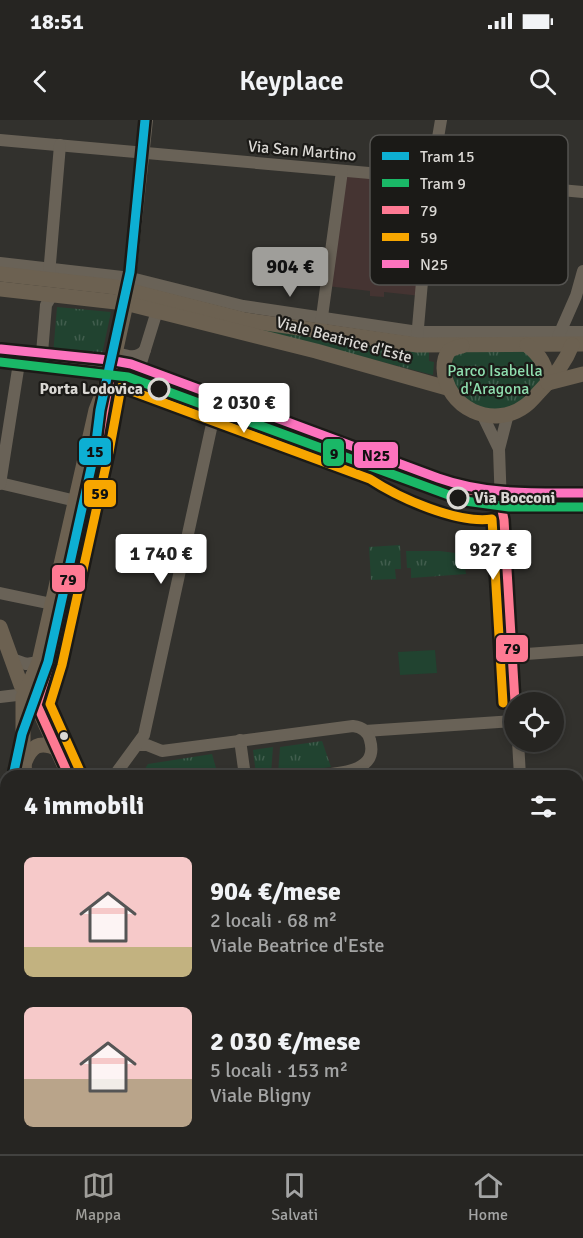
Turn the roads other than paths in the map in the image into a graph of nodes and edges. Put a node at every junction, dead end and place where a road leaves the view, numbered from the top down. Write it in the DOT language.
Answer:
graph roads {
  1 [pos="147,120"];
  2 [pos="441,120"];
  3 [pos="438,135"];
  4 [pos="0,140"];
  5 [pos="60,145"];
  6 [pos="144,153"];
  7 [pos="342,171"];
  8 [pos="370,174"];
  9 [pos="568,190"];
  10 [pos="583,192"];
  11 [pos="0,263"];
  12 [pos="583,271"];
  13 [pos="0,274"];
  14 [pos="49,274"];
  15 [pos="422,285"];
  16 [pos="0,289"];
  17 [pos="128,291"];
  18 [pos="52,295"];
  19 [pos="157,311"];
  20 [pos="321,324"];
  21 [pos="418,338"];
  22 [pos="571,338"];
  23 [pos="526,345"];
  24 [pos="462,346"];
  25 [pos="145,350"];
  26 [pos="115,352"];
  27 [pos="0,361"];
  28 [pos="19,363"];
  29 [pos="41,365"];
  30 [pos="111,372"];
  31 [pos="139,374"];
  32 [pos="583,374"];
  33 [pos="548,383"];
  34 [pos="447,388"];
  35 [pos="218,413"];
  36 [pos="508,414"];
  37 [pos="483,416"];
  38 [pos="499,449"];
  39 [pos="0,483"];
  40 [pos="76,501"];
  41 [pos="583,504"];
  42 [pos="501,505"];
  43 [pos="0,593"];
  44 [pos="52,604"];
  45 [pos="0,627"];
  46 [pos="583,650"];
  47 [pos="512,655"];
  48 [pos="12,659"];
  49 [pos="39,662"];
  50 [pos="25,692"];
  51 [pos="514,692"];
  52 [pos="0,697"];
  53 [pos="504,722"];
  54 [pos="365,731"];
  55 [pos="245,740"];
  56 [pos="137,745"];
  57 [pos="58,749"];
  58 [pos="519,752"];
  59 [pos="24,770"];
  60 [pos="67,770"];
  61 [pos="119,770"];
  62 [pos="245,770"];
  63 [pos="364,770"];
  64 [pos="520,770"];
  1 -- 6 [label="street"];
  2 -- 3 [label="street"];
  4 -- 5 [label="street, Via San Martino"];
  5 -- 6 [label="street, Via San Martino"];
  5 -- 14 [label="street"];
  6 -- 7 [label="street, Via San Martino"];
  6 -- 17 [label="street"];
  7 -- 8 [label="street, Via San Martino"];
  7 -- 20 [label="street"];
  9 -- 10 [label="street, Via San Martino"];
  11 -- 14 [label="street"];
  12 -- 22 [label="street"];
  13 -- 14 [label="main road"];
  14 -- 17 [label="main road"];
  15 -- 21 [label="street"];
  16 -- 18 [label="main road"];
  17 -- 18 [label="main road"];
  17 -- 19 [label="main road, Viale Beatrice d'Este"];
  17 -- 20 [label="main road, Viale Beatrice d'Este"];
  17 -- 26 [label="main road"];
  18 -- 29 [label="street"];
  19 -- 25 [label="street"];
  19 -- 34 [label="main road, Viale Beatrice d'Este"];
  20 -- 21 [label="main road, Viale Beatrice d'Este"];
  21 -- 22 [label="street, Viale Beatrice d'Este"];
  21 -- 24 [label="main road, Viale Beatrice d'Este"];
  22 -- 23 [label="main road, Viale Beatrice d'Este"];
  22 -- 33 [label="main road"];
  23 -- 24 [label="main road, Viale Beatrice d'Este"];
  23 -- 33 [label="main road"];
  24 -- 34 [label="main road"];
  25 -- 26 [label="street"];
  25 -- 31 [label="street"];
  26 -- 30 [label="main road"];
  27 -- 28 [label="street"];
  28 -- 29 [label="street"];
  28 -- 39 [label="street"];
  29 -- 30 [label="street"];
  30 -- 31 [label="street"];
  30 -- 40 [label="main road"];
  31 -- 35 [label="street"];
  31 -- 35 [label="street"];
  32 -- 33 [label="main road"];
  33 -- 36 [label="main road"];
  34 -- 37 [label="main road"];
  35 -- 42 [label="street"];
  35 -- 56 [label="street"];
  36 -- 37 [label="main road"];
  36 -- 38 [label="street"];
  37 -- 38 [label="street"];
  38 -- 42 [label="street"];
  39 -- 40 [label="street"];
  40 -- 44 [label="main road"];
  41 -- 42 [label="street"];
  42 -- 47 [label="street"];
  43 -- 44 [label="street"];
  44 -- 49 [label="main road"];
  45 -- 48 [label="main road"];
  46 -- 47 [label="street"];
  47 -- 51 [label="street"];
  48 -- 49 [label="street"];
  48 -- 50 [label="main road"];
  49 -- 50 [label="main road"];
  50 -- 52 [label="street"];
  50 -- 57 [label="main road"];
  50 -- 59 [label="main road"];
  53 -- 54 [label="street"];
  54 -- 55 [label="street"];
  54 -- 63 [label="street"];
  55 -- 56 [label="street"];
  55 -- 62 [label="street"];
  56 -- 61 [label="street"];
  57 -- 59 [label="main road"];
  57 -- 60 [label="main road"];
  58 -- 64 [label="street"];
}
